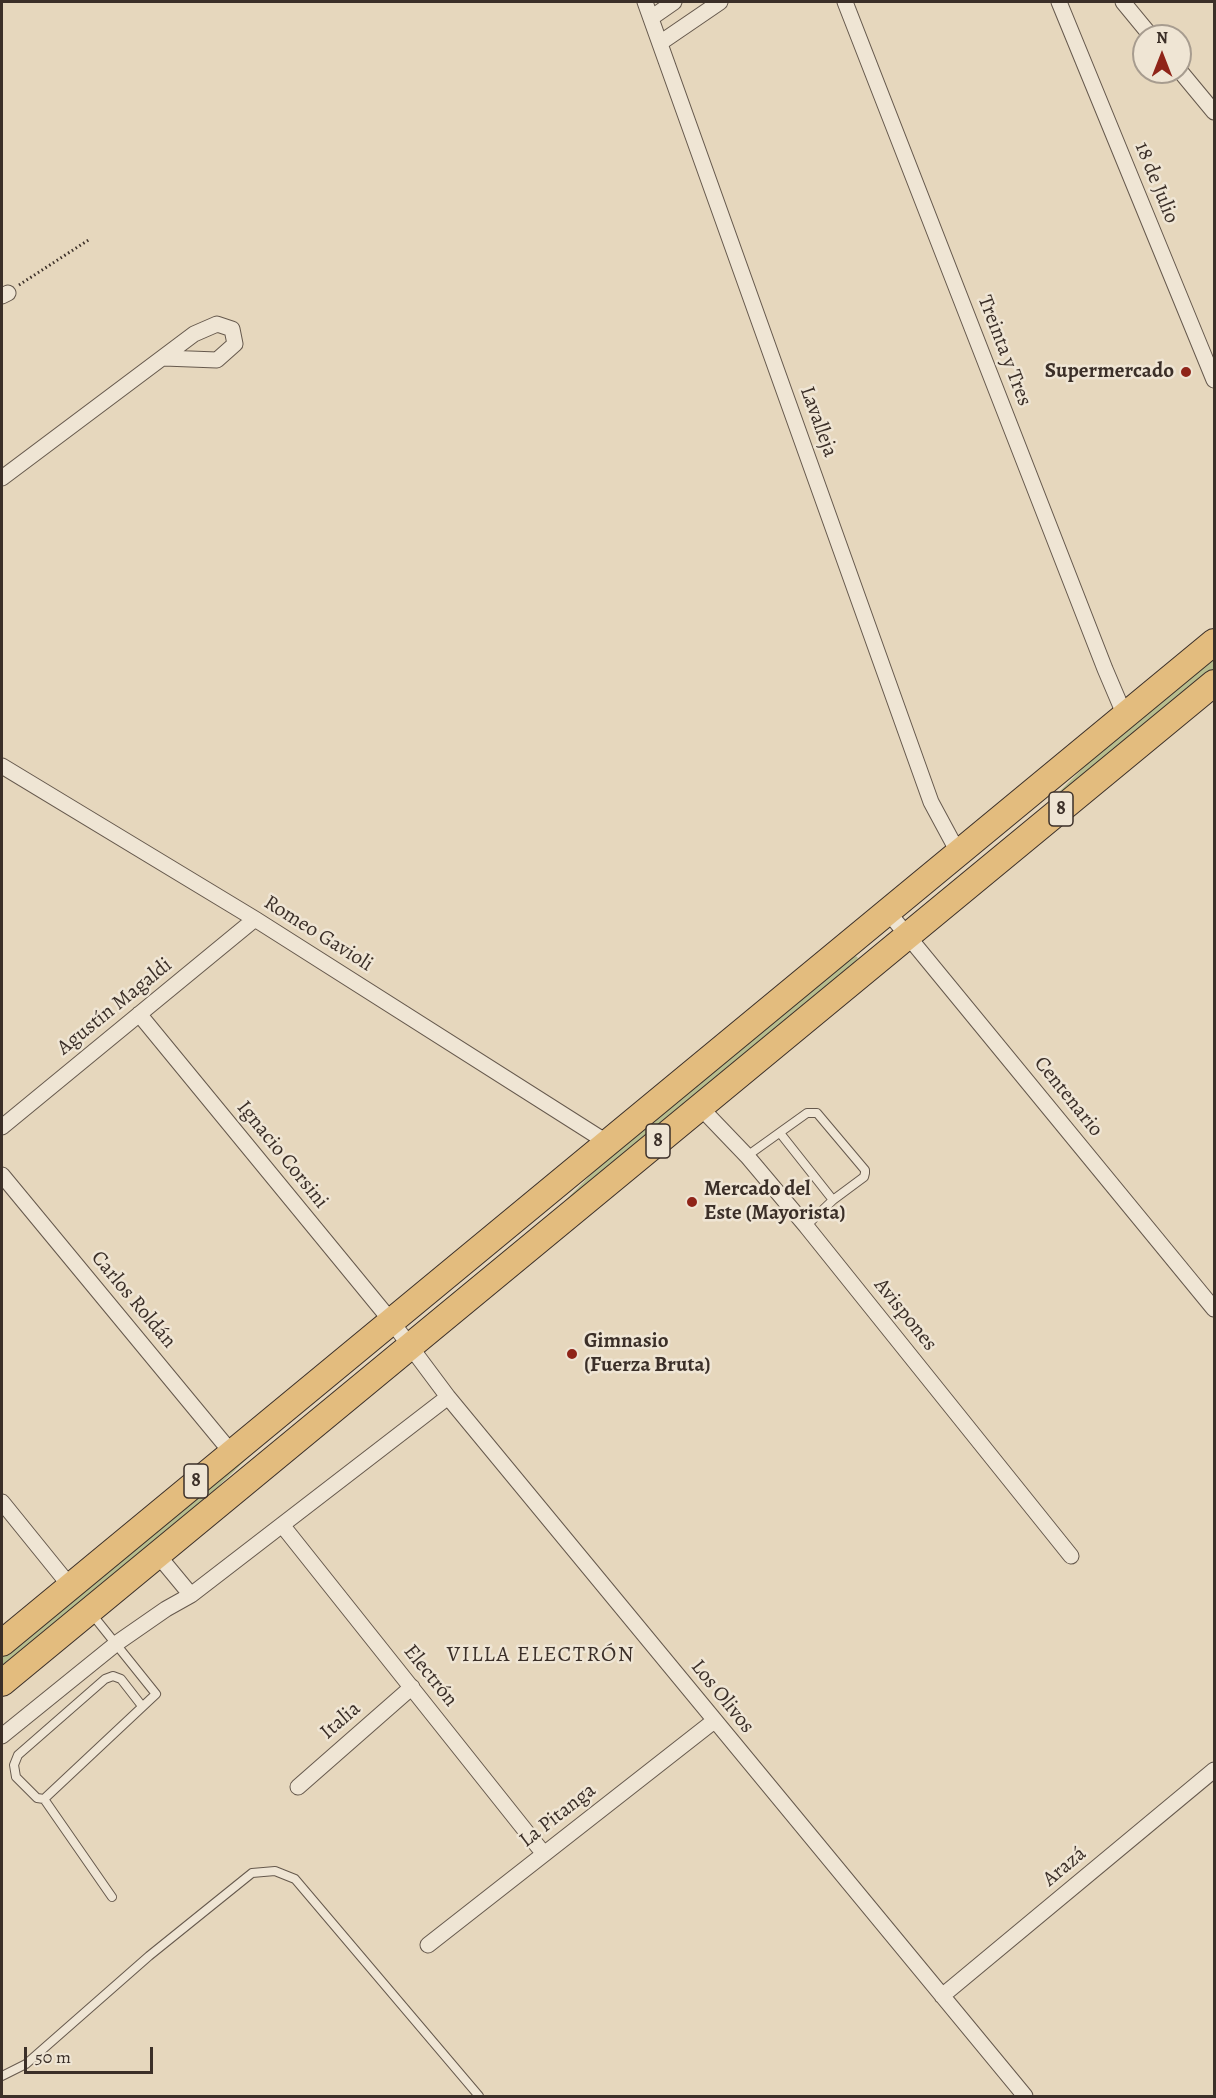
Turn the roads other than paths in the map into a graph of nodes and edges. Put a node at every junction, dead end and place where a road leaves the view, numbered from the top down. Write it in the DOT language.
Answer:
graph roads {
  1 [pos="645,2"];
  2 [pos="674,2"];
  3 [pos="720,2"];
  4 [pos="845,2"];
  5 [pos="1059,2"];
  6 [pos="1123,2"];
  7 [pos="651,18"];
  8 [pos="1141,24"];
  9 [pos="660,43"];
  10 [pos="1191,84"];
  11 [pos="1215,112"];
  12 [pos="164,358"];
  13 [pos="1215,381"];
  14 [pos="2,478"];
  15 [pos="1215,642"];
  16 [pos="1215,683"];
  17 [pos="1125,716"];
  18 [pos="2,766"];
  19 [pos="959,854"];
  20 [pos="888,912"];
  21 [pos="255,919"];
  22 [pos="907,935"];
  23 [pos="139,1014"];
  24 [pos="700,1107"];
  25 [pos="2,1127"];
  26 [pos="780,1133"];
  27 [pos="608,1143"];
  28 [pos="747,1156"];
  29 [pos="2,1175"];
  30 [pos="833,1200"];
  31 [pos="806,1226"];
  32 [pos="1215,1309"];
  33 [pos="392,1322"];
  34 [pos="409,1346"];
  35 [pos="448,1397"];
  36 [pos="231,1452"];
  37 [pos="2,1502"];
  38 [pos="282,1525"];
  39 [pos="157,1554"];
  40 [pos="1071,1556"];
  41 [pos="70,1586"];
  42 [pos="191,1595"];
  43 [pos="90,1612"];
  44 [pos="2,1643"];
  45 [pos="117,1643"];
  46 [pos="2,1683"];
  47 [pos="412,1687"];
  48 [pos="142,1706"];
  49 [pos="714,1721"];
  50 [pos="2,1736"];
  51 [pos="1215,1770"];
  52 [pos="298,1787"];
  53 [pos="44,1799"];
  54 [pos="544,1854"];
  55 [pos="112,1897"];
  56 [pos="428,1945"];
  57 [pos="942,1996"];
  58 [pos="2,2076"];
  59 [pos="479,2097"];
  60 [pos="1025,2097"];
  1 -- 7 [label="street, Lavalleja"];
  2 -- 7 [label="street"];
  3 -- 9 [label="street"];
  4 -- 17 [label="street, Treinta y Tres"];
  5 -- 13 [label="street, 18 de Julio"];
  6 -- 8 [label="street"];
  7 -- 9 [label="street, Lavalleja"];
  9 -- 19 [label="street, Lavalleja"];
  10 -- 11 [label="street"];
  12 -- 14 [label="street"];
  15 -- 17 [label="highway, 8"];
  16 -- 22 [label="highway, 8"];
  17 -- 19 [label="highway, 8"];
  18 -- 21 [label="street, Romeo Gavioli"];
  19 -- 20 [label="highway, 8"];
  20 -- 22 [label="street, Centenario"];
  20 -- 27 [label="highway, 8"];
  21 -- 23 [label="street, Agustín Magaldi"];
  21 -- 27 [label="street, Romeo Gavioli"];
  22 -- 24 [label="highway, 8"];
  22 -- 32 [label="street, Centenario"];
  23 -- 25 [label="street, Agustín Magaldi"];
  23 -- 33 [label="street, Ignacio Corsini"];
  24 -- 28 [label="street, Avispones"];
  24 -- 34 [label="highway, 8"];
  26 -- 28 [label="lane"];
  26 -- 30 [label="lane"];
  26 -- 30 [label="lane"];
  27 -- 33 [label="highway, 8"];
  28 -- 31 [label="street, Avispones"];
  29 -- 36 [label="street, Carlos Roldán"];
  30 -- 31 [label="lane"];
  31 -- 40 [label="street, Avispones"];
  33 -- 34 [label="street, Los Olivos"];
  33 -- 36 [label="highway, 8"];
  34 -- 35 [label="street, Los Olivos"];
  34 -- 39 [label="highway, 8"];
  35 -- 38 [label="street"];
  35 -- 49 [label="street, Los Olivos"];
  36 -- 41 [label="highway, 8"];
  37 -- 41 [label="street"];
  38 -- 42 [label="street"];
  38 -- 47 [label="street, Electrón"];
  39 -- 42 [label="street"];
  39 -- 43 [label="highway, 8"];
  41 -- 44 [label="highway, 8"];
  42 -- 45 [label="street"];
  43 -- 45 [label="lane"];
  43 -- 46 [label="highway, 8"];
  45 -- 48 [label="lane"];
  45 -- 50 [label="street"];
  47 -- 52 [label="street, Italia"];
  47 -- 54 [label="street, Electrón"];
  48 -- 53 [label="lane"];
  48 -- 53 [label="lane"];
  49 -- 54 [label="street, La Pitanga"];
  49 -- 57 [label="street, Los Olivos"];
  51 -- 57 [label="street, Arazá"];
  53 -- 55 [label="lane"];
  54 -- 56 [label="street, La Pitanga"];
  57 -- 60 [label="street, Los Olivos"];
  58 -- 59 [label="lane"];
}
